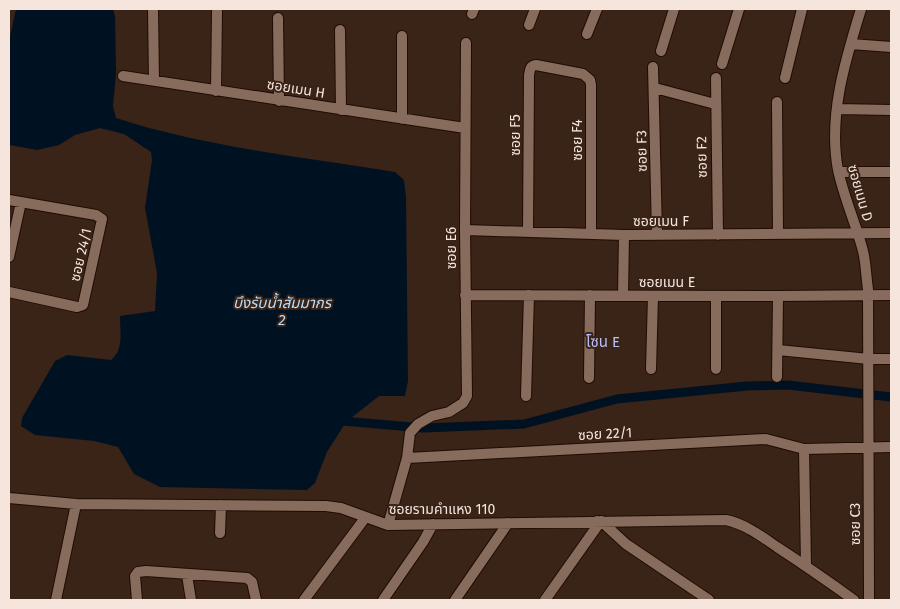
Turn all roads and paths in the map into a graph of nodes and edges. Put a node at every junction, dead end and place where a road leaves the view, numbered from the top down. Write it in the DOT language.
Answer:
graph roads {
  1 [pos="535,9"];
  2 [pos="597,9"];
  3 [pos="674,9"];
  4 [pos="739,9"];
  5 [pos="802,9"];
  6 [pos="861,9"];
  7 [pos="153,10"];
  8 [pos="217,11"];
  9 [pos="278,18"];
  10 [pos="528,25"];
  11 [pos="340,30"];
  12 [pos="586,34"];
  13 [pos="402,36"];
  14 [pos="466,43"];
  15 [pos="851,44"];
  16 [pos="891,47"];
  17 [pos="661,51"];
  18 [pos="722,64"];
  19 [pos="653,67"];
  20 [pos="560,70"];
  21 [pos="123,76"];
  22 [pos="716,78"];
  23 [pos="784,78"];
  24 [pos="154,81"];
  25 [pos="655,88"];
  26 [pos="216,91"];
  27 [pos="279,101"];
  28 [pos="777,102"];
  29 [pos="715,104"];
  30 [pos="837,109"];
  31 [pos="341,110"];
  32 [pos="891,110"];
  33 [pos="402,120"];
  34 [pos="465,128"];
  35 [pos="839,172"];
  36 [pos="891,172"];
  37 [pos="9,200"];
  38 [pos="20,202"];
  39 [pos="465,230"];
  40 [pos="528,232"];
  41 [pos="857,233"];
  42 [pos="591,234"];
  43 [pos="624,234"];
  44 [pos="657,234"];
  45 [pos="718,234"];
  46 [pos="778,234"];
  47 [pos="891,234"];
  48 [pos="9,257"];
  49 [pos="9,292"];
  50 [pos="465,295"];
  51 [pos="529,295"];
  52 [pos="590,295"];
  53 [pos="868,295"];
  54 [pos="891,295"];
  55 [pos="623,296"];
  56 [pos="653,296"];
  57 [pos="716,296"];
  58 [pos="778,296"];
  59 [pos="778,350"];
  60 [pos="869,359"];
  61 [pos="891,359"];
  62 [pos="716,369"];
  63 [pos="651,370"];
  64 [pos="777,377"];
  65 [pos="589,378"];
  66 [pos="526,396"];
  67 [pos="868,407"];
  68 [pos="869,447"];
  69 [pos="891,447"];
  70 [pos="804,449"];
  71 [pos="407,458"];
  72 [pos="9,498"];
  73 [pos="76,504"];
  74 [pos="221,505"];
  75 [pos="365,518"];
  76 [pos="599,521"];
  77 [pos="508,523"];
  78 [pos="433,524"];
  79 [pos="388,525"];
  80 [pos="220,533"];
  81 [pos="806,565"];
  82 [pos="187,574"];
  83 [pos="134,599"];
  84 [pos="56,600"];
  85 [pos="191,600"];
  86 [pos="256,600"];
  87 [pos="304,600"];
  88 [pos="383,600"];
  89 [pos="456,600"];
  90 [pos="545,600"];
  91 [pos="710,600"];
  92 [pos="854,600"];
  93 [pos="869,600"];
  1 -- 10 [label="street"];
  2 -- 12 [label="street"];
  3 -- 17 [label="street"];
  4 -- 18 [label="street"];
  5 -- 23 [label="street"];
  6 -- 15 [label="street, ซอยเมน D"];
  7 -- 24 [label="street"];
  8 -- 26 [label="street"];
  9 -- 27 [label="street"];
  11 -- 31 [label="street"];
  13 -- 33 [label="street"];
  14 -- 34 [label="street, ซอย E6"];
  15 -- 16 [label="street"];
  15 -- 30 [label="street, ซอยเมน D"];
  19 -- 25 [label="street, ซอย F3"];
  20 -- 40 [label="street, ซอย F5"];
  20 -- 42 [label="street, ซอย F4"];
  21 -- 24 [label="street, ซอยเมน H"];
  22 -- 29 [label="street, ซอย F2"];
  24 -- 26 [label="street, ซอยเมน H"];
  25 -- 29 [label="street"];
  25 -- 44 [label="street, ซอย F3"];
  26 -- 27 [label="street, ซอยเมน H"];
  27 -- 31 [label="street, ซอยเมน H"];
  28 -- 46 [label="street"];
  29 -- 45 [label="street, ซอย F2"];
  30 -- 32 [label="street"];
  30 -- 35 [label="street, ซอยเมน D"];
  31 -- 33 [label="street, ซอยเมน H"];
  33 -- 34 [label="street, ซอยเมน H"];
  34 -- 39 [label="street, ซอย E6"];
  35 -- 36 [label="street"];
  35 -- 41 [label="street, ซอยเมน D"];
  37 -- 38 [label="street"];
  38 -- 48 [label="street"];
  38 -- 49 [label="street, ซอย 24/1"];
  39 -- 40 [label="street, ซอยเมน F"];
  39 -- 50 [label="street, ซอย E6"];
  40 -- 42 [label="street, ซอยเมน F"];
  41 -- 46 [label="street, ซอยเมน F"];
  41 -- 47 [label="street, ซอยเมน F"];
  41 -- 53 [label="street, ซอยเมน D"];
  42 -- 43 [label="street, ซอยเมน F"];
  43 -- 44 [label="street, ซอยเมน F"];
  43 -- 55 [label="street"];
  44 -- 45 [label="street, ซอยเมน F"];
  45 -- 46 [label="street, ซอยเมน F"];
  50 -- 51 [label="street, ซอยเมน E"];
  50 -- 71 [label="street, ซอย E6"];
  51 -- 52 [label="street, ซอยเมน E"];
  51 -- 66 [label="street"];
  52 -- 55 [label="street, ซอยเมน E"];
  52 -- 65 [label="street"];
  53 -- 54 [label="street, ซอยเมน E"];
  53 -- 58 [label="street, ซอยเมน E"];
  53 -- 60 [label="street, ซอยเมน D"];
  55 -- 56 [label="street, ซอยเมน E"];
  56 -- 57 [label="street, ซอยเมน E"];
  56 -- 63 [label="street"];
  57 -- 58 [label="street, ซอยเมน E"];
  57 -- 62 [label="street"];
  58 -- 59 [label="street"];
  59 -- 60 [label="street"];
  59 -- 64 [label="street"];
  60 -- 61 [label="street"];
  60 -- 67 [label="street, ซอยเมน D"];
  67 -- 68 [label="street, ซอย C3"];
  68 -- 69 [label="street, ซอย 22/1"];
  68 -- 70 [label="street, ซอย 22/1"];
  68 -- 93 [label="street, ซอย C3"];
  70 -- 71 [label="street, ซอย 22/1"];
  70 -- 81 [label="street"];
  71 -- 79 [label="street"];
  72 -- 73 [label="street, ซอยรามคำแหง 110"];
  73 -- 74 [label="street, ซอยรามคำแหง 110"];
  73 -- 84 [label="street"];
  74 -- 75 [label="street, ซอยรามคำแหง 110"];
  74 -- 80 [label="street"];
  75 -- 79 [label="street, ซอยรามคำแหง 110"];
  75 -- 87 [label="street"];
  76 -- 77 [label="street, ซอยรามคำแหง 110"];
  76 -- 81 [label="street, ซอยรามคำแหง 110"];
  76 -- 90 [label="street"];
  76 -- 91 [label="street"];
  77 -- 78 [label="street, ซอยรามคำแหง 110"];
  77 -- 89 [label="street"];
  78 -- 79 [label="street, ซอยรามคำแหง 110"];
  78 -- 88 [label="street"];
  81 -- 92 [label="street, ซอยรามคำแหง 110"];
  82 -- 83 [label="street"];
  82 -- 85 [label="street"];
  82 -- 86 [label="street"];
}
